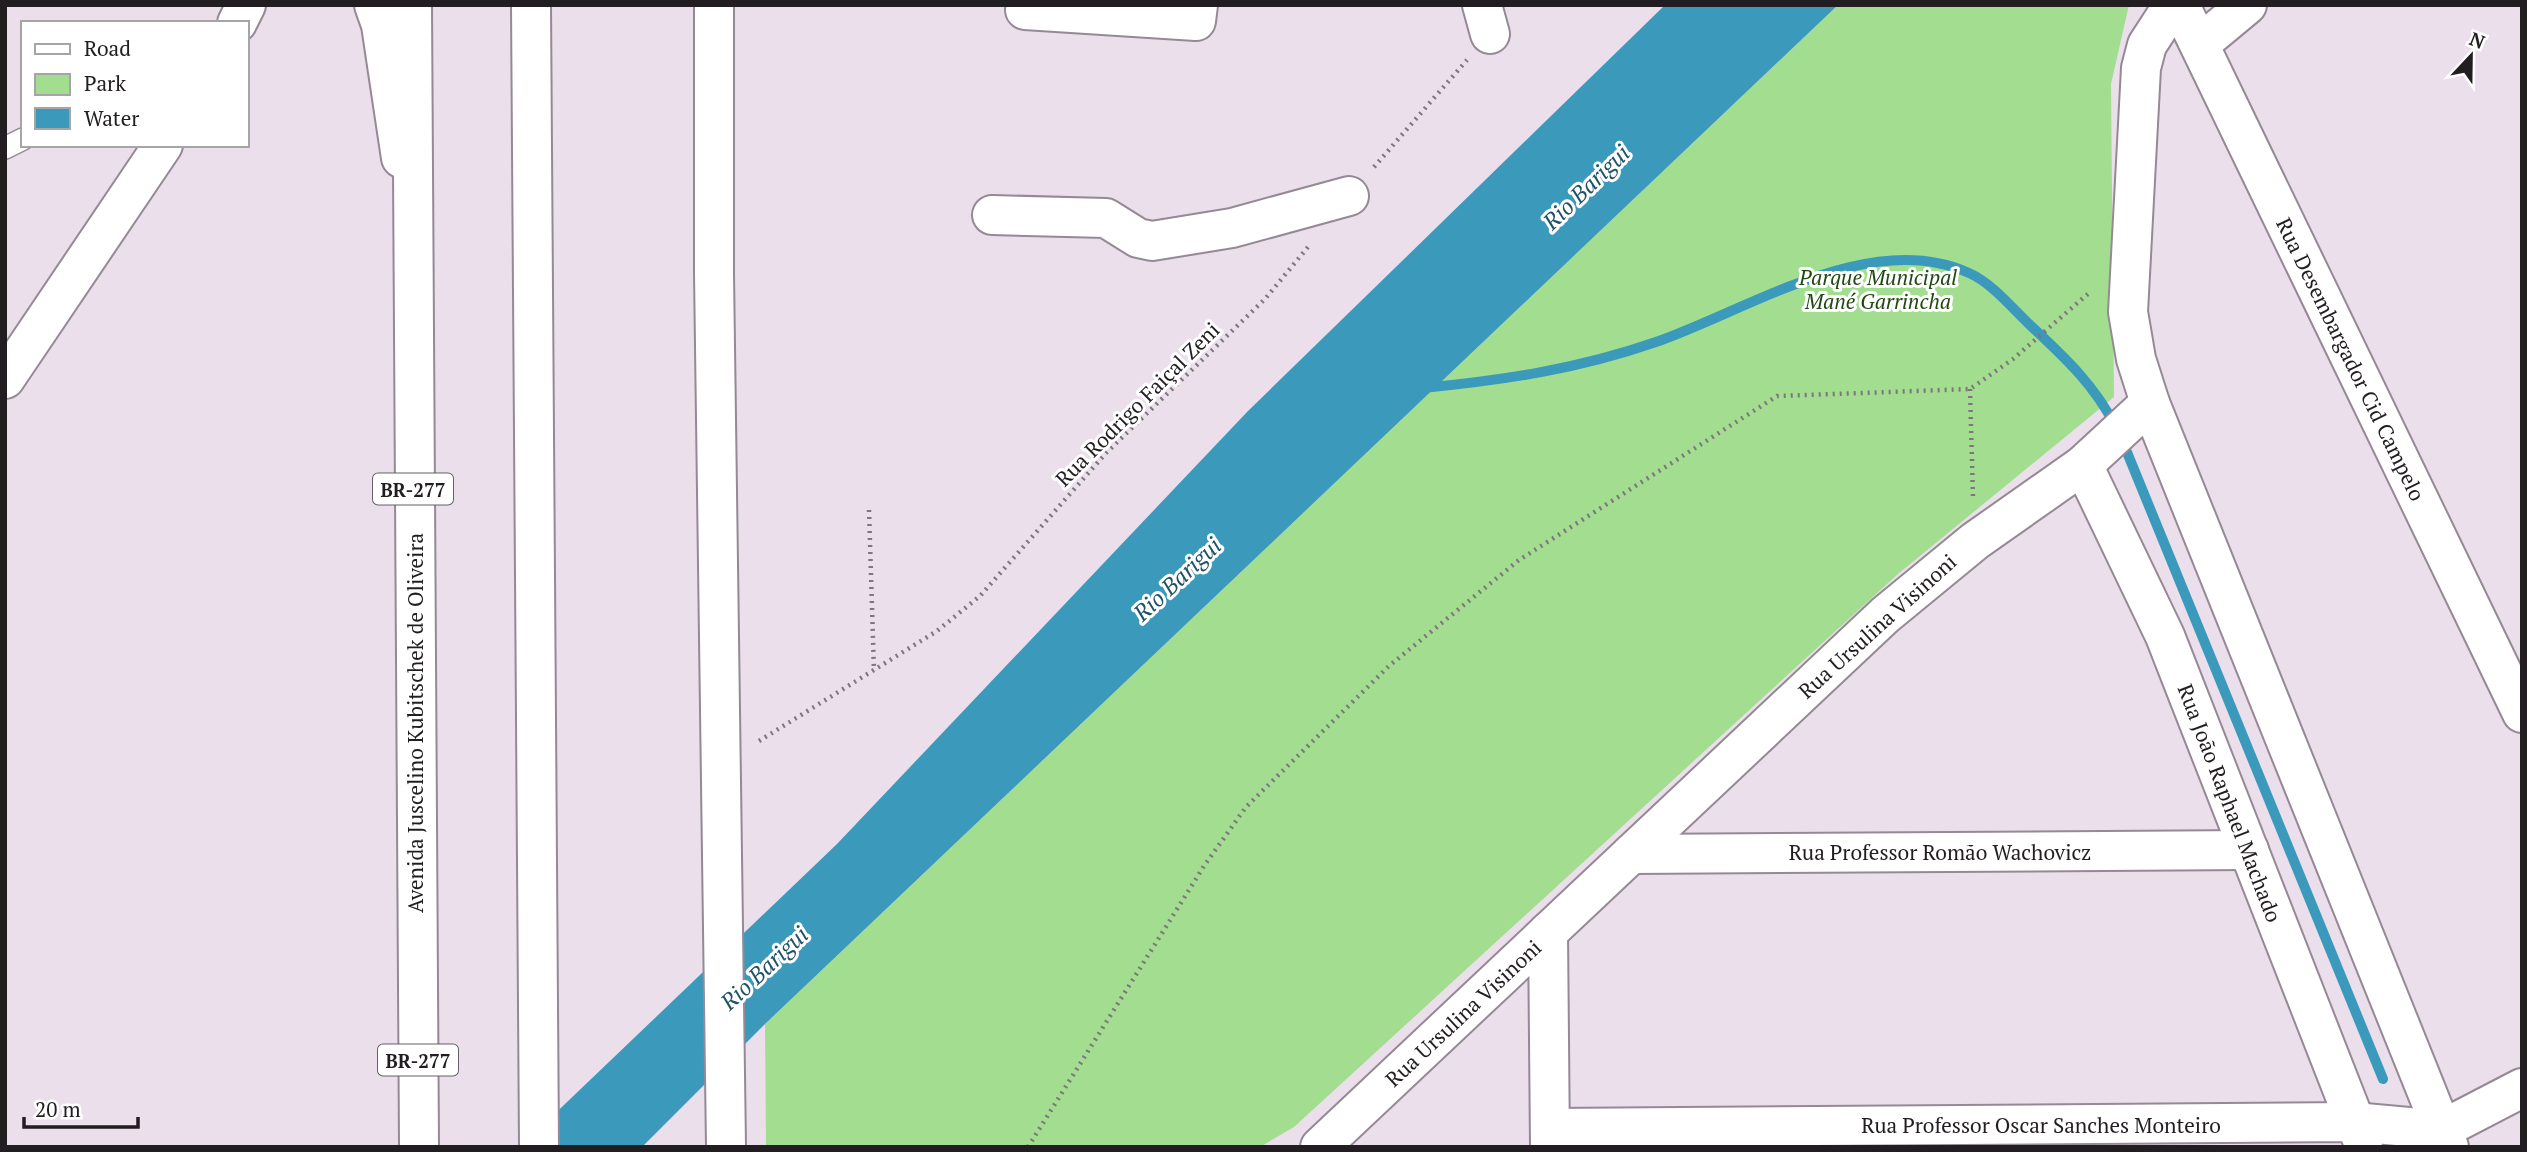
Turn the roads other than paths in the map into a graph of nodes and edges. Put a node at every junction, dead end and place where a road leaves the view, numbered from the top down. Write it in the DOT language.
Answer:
graph roads {
  1 [pos="246,5"];
  2 [pos="374,5"];
  3 [pos="412,5"];
  4 [pos="531,5"];
  5 [pos="714,5"];
  6 [pos="1198,5"];
  7 [pos="2172,5"];
  8 [pos="2180,5"];
  9 [pos="2247,5"];
  10 [pos="1026,10"];
  11 [pos="238,21"];
  12 [pos="2200,44"];
  13 [pos="21,140"];
  14 [pos="162,147"];
  15 [pos="5,148"];
  16 [pos="1349,196"];
  17 [pos="992,215"];
  18 [pos="412,244"];
  19 [pos="5,379"];
  20 [pos="2118,433"];
  21 [pos="2519,699"];
  22 [pos="2249,850"];
  23 [pos="1631,854"];
  24 [pos="1548,932"];
  25 [pos="2522,1088"];
  26 [pos="2189,1135"];
  27 [pos="2360,1135"];
  28 [pos="1550,1137"];
  29 [pos="2445,1138"];
  30 [pos="419,1147"];
  31 [pos="538,1147"];
  32 [pos="726,1147"];
  33 [pos="1320,1147"];
  1 -- 11 [label="main road"];
  2 -- 18 [label="main road"];
  3 -- 18 [label="main road, Avenida Juscelino Kubitschek de Oliveira / BR-277"];
  4 -- 31 [label="main road"];
  5 -- 32 [label="main road"];
  6 -- 10 [label="main road"];
  7 -- 20 [label="main road"];
  8 -- 12 [label="main road, Rua Desembargador Cid Campelo"];
  9 -- 12 [label="main road"];
  12 -- 21 [label="main road, Rua Desembargador Cid Campelo"];
  13 -- 15 [label="lane"];
  14 -- 19 [label="main road"];
  16 -- 17 [label="main road"];
  18 -- 30 [label="main road, Avenida Juscelino Kubitschek de Oliveira / BR-277"];
  20 -- 22 [label="main road, Rua João Raphael Machado"];
  20 -- 23 [label="main road, Rua Ursulina Visinoni"];
  20 -- 29 [label="main road"];
  22 -- 23 [label="main road, Rua Professor Romão Wachovicz"];
  22 -- 27 [label="main road, Rua João Raphael Machado"];
  23 -- 24 [label="main road, Rua Ursulina Visinoni"];
  24 -- 28 [label="main road"];
  24 -- 33 [label="main road, Rua Ursulina Visinoni"];
  25 -- 29 [label="main road"];
  26 -- 27 [label="main road, Rua Professor Oscar Sanches Monteiro"];
  26 -- 28 [label="main road, Rua Professor Oscar Sanches Monteiro"];
  27 -- 29 [label="main road, Rua Professor Oscar Sanches Monteiro"];
}
